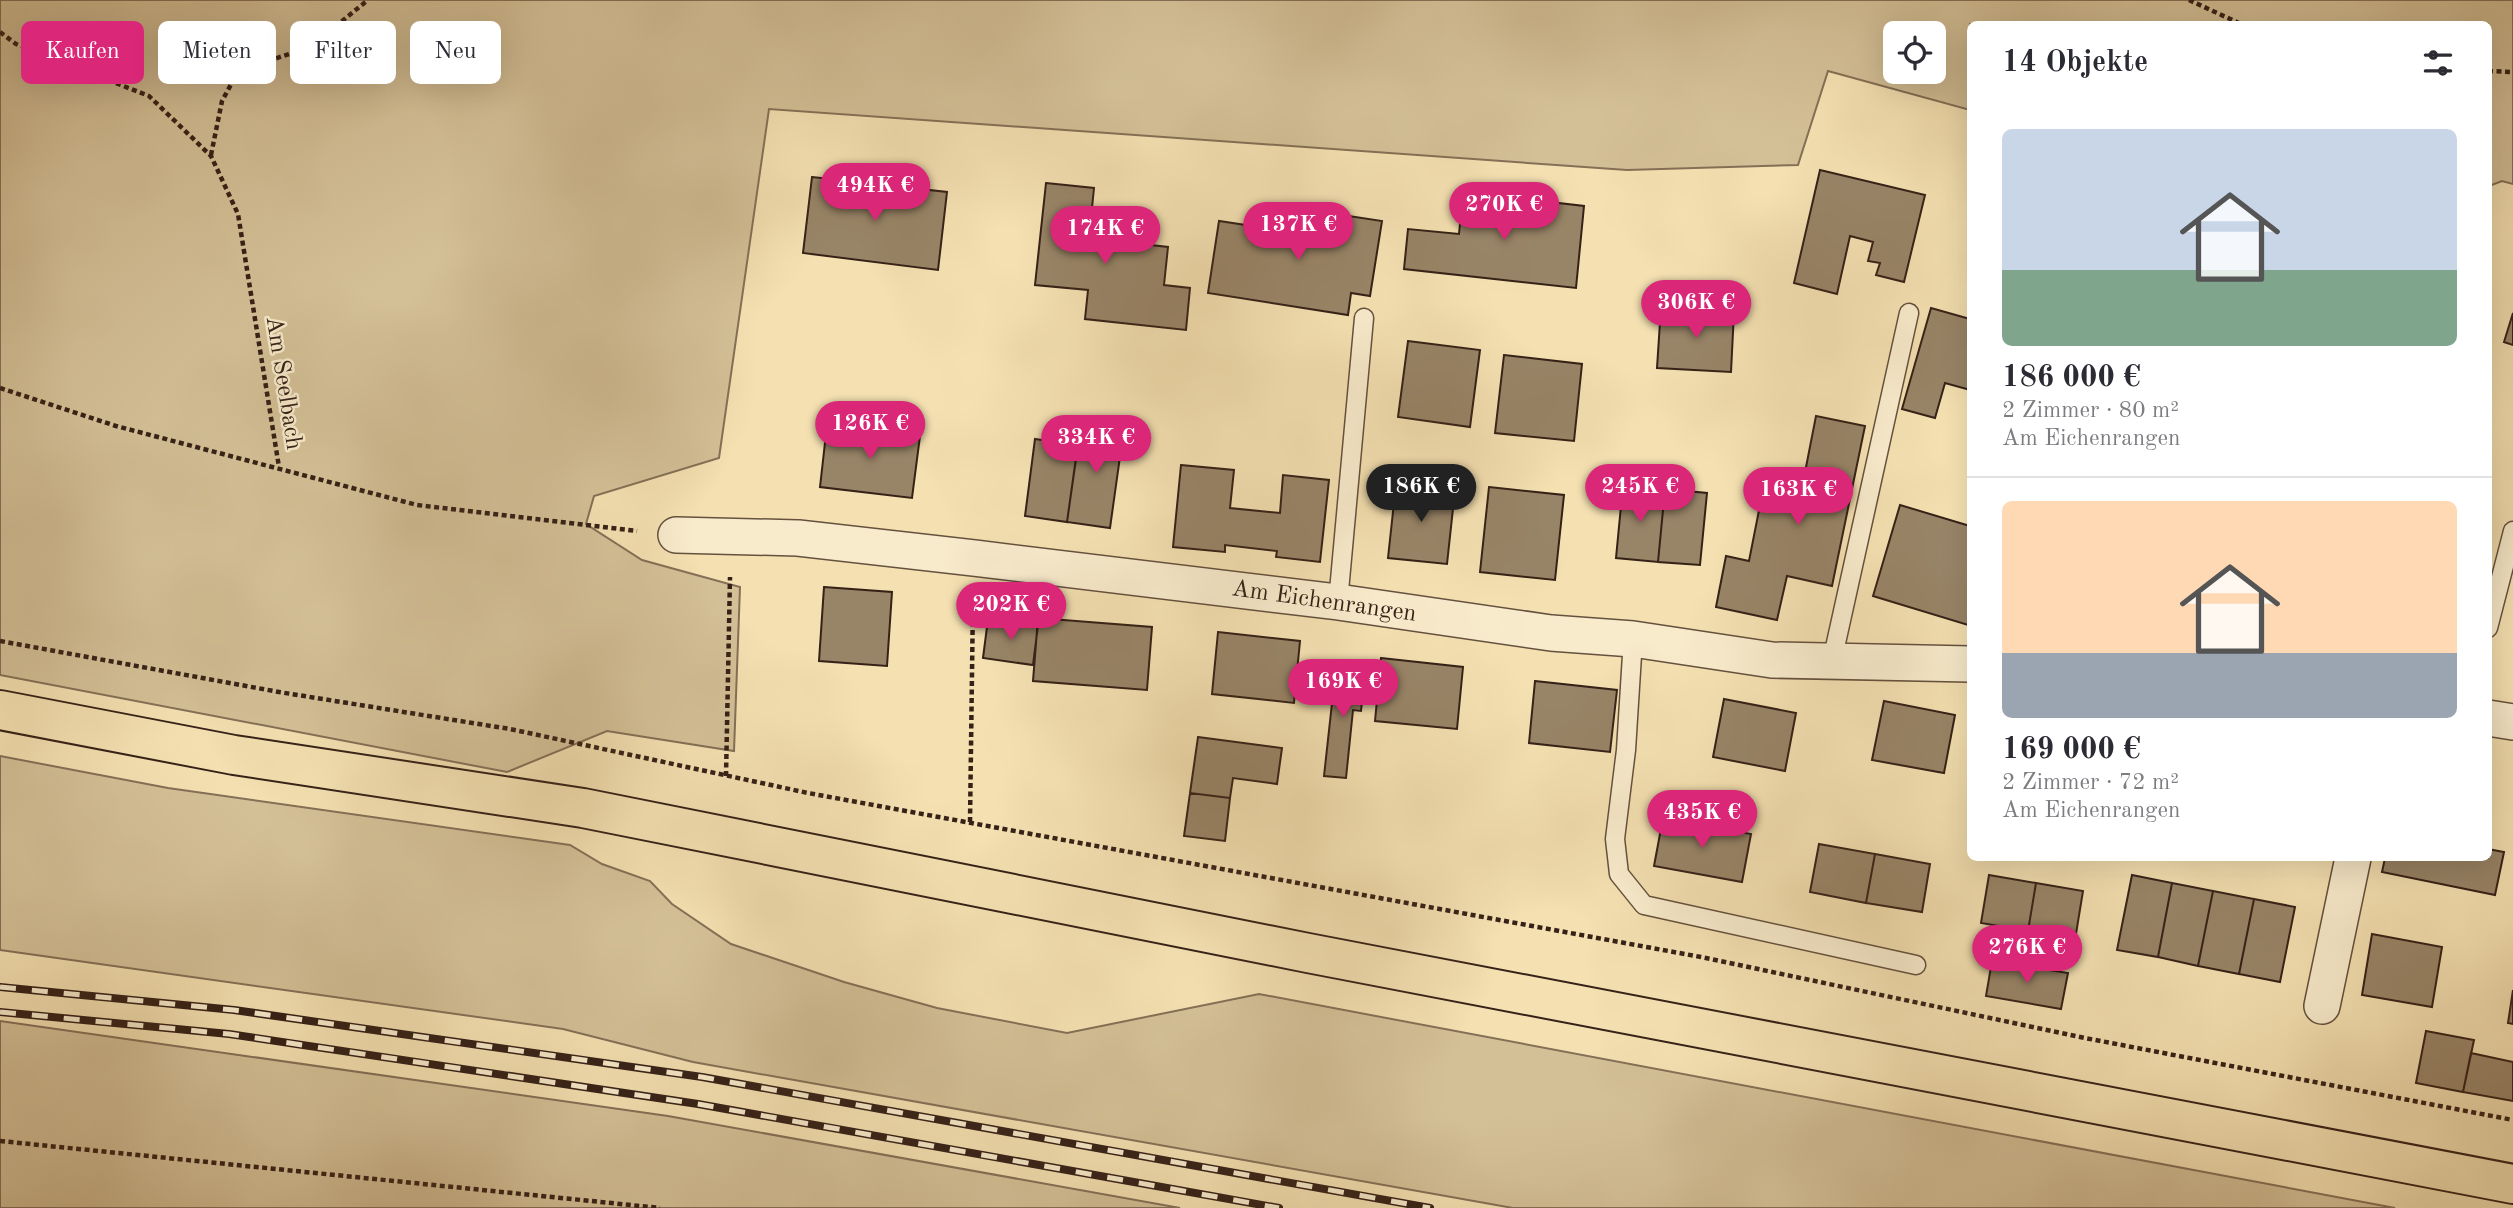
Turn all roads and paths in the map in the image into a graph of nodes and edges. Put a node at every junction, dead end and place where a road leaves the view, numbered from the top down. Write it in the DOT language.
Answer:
graph roads {
  1 [pos="368,0"];
  2 [pos="2189,0"];
  3 [pos="2234,21"];
  4 [pos="0,32"];
  5 [pos="2492,71"];
  6 [pos="2513,72"];
  7 [pos="211,156"];
  8 [pos="1909,313"];
  9 [pos="1364,318"];
  10 [pos="0,388"];
  11 [pos="279,467"];
  12 [pos="2513,531"];
  13 [pos="676,535"];
  14 [pos="731,537"];
  15 [pos="974,558"];
  16 [pos="1338,602"];
  17 [pos="2492,612"];
  18 [pos="1633,639"];
  19 [pos="0,641"];
  20 [pos="1832,661"];
  21 [pos="1967,664"];
  22 [pos="0,710"];
  23 [pos="2492,719"];
  24 [pos="2513,722"];
  25 [pos="726,776"];
  26 [pos="970,822"];
  27 [pos="2352,861"];
  28 [pos="1916,965"];
  29 [pos="2322,1006"];
  30 [pos="2513,1120"];
  31 [pos="0,1141"];
  32 [pos="2513,1184"];
  33 [pos="660,1208"];
  1 -- 7 [label="path"];
  2 -- 3 [label="path"];
  4 -- 7 [label="path, Am Seelbach"];
  5 -- 6 [label="path"];
  7 -- 11 [label="path, Am Seelbach"];
  8 -- 20 [label="lane"];
  9 -- 16 [label="lane"];
  10 -- 11 [label="path"];
  11 -- 13 [label="path, Am Seelbach"];
  12 -- 17 [label="lane"];
  13 -- 14 [label="street, Am Eichenrangen"];
  14 -- 15 [label="street, Am Eichenrangen"];
  14 -- 25 [label="path"];
  15 -- 16 [label="street, Am Eichenrangen"];
  15 -- 26 [label="path"];
  16 -- 18 [label="street, Am Eichenrangen"];
  18 -- 20 [label="street, Am Eichenrangen"];
  18 -- 28 [label="lane"];
  19 -- 25 [label="path"];
  20 -- 21 [label="street, Am Eichenrangen"];
  22 -- 32 [label="main road"];
  23 -- 24 [label="street"];
  25 -- 26 [label="path"];
  26 -- 30 [label="path"];
  27 -- 29 [label="street"];
  31 -- 33 [label="path"];
}
